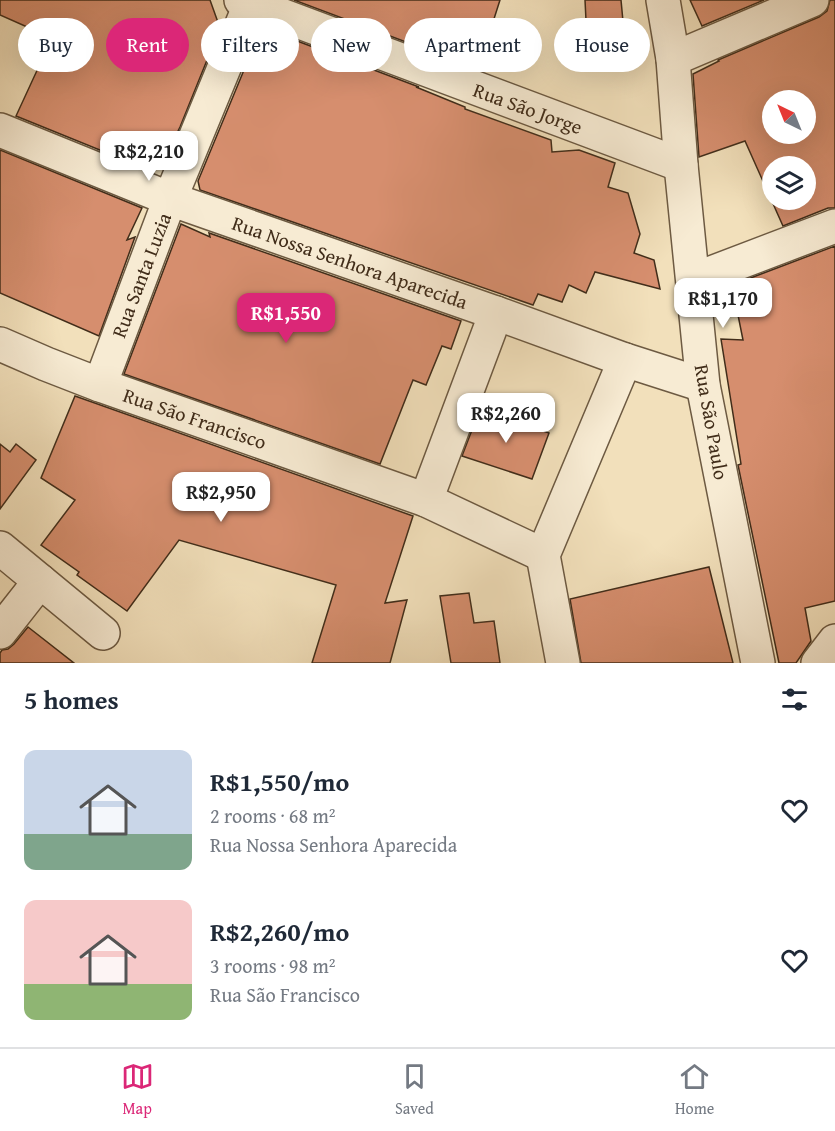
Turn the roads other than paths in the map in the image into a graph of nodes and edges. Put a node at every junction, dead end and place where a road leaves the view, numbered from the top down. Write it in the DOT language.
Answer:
graph roads {
  1 [pos="663,0"];
  2 [pos="812,0"];
  3 [pos="247,1"];
  4 [pos="674,59"];
  5 [pos="0,130"];
  6 [pos="681,165"];
  7 [pos="170,199"];
  8 [pos="835,226"];
  9 [pos="693,280"];
  10 [pos="496,313"];
  11 [pos="0,344"];
  12 [pos="625,360"];
  13 [pos="100,385"];
  14 [pos="703,385"];
  15 [pos="426,500"];
  16 [pos="0,548"];
  17 [pos="543,555"];
  18 [pos="40,581"];
  19 [pos="0,632"];
  20 [pos="103,633"];
  21 [pos="835,641"];
  22 [pos="563,663"];
  23 [pos="758,663"];
  24 [pos="818,663"];
  1 -- 4 [label="street, Rua São Paulo"];
  2 -- 4 [label="street"];
  3 -- 6 [label="street, Rua São Jorge"];
  3 -- 7 [label="street, Rua Santa Luzia"];
  4 -- 6 [label="street, Rua São Paulo"];
  5 -- 7 [label="street, Rua Nossa Senhora Aparecida"];
  6 -- 9 [label="street, Rua São Paulo"];
  7 -- 10 [label="street, Rua Nossa Senhora Aparecida"];
  7 -- 13 [label="street, Rua Santa Luzia"];
  8 -- 9 [label="street"];
  9 -- 14 [label="street, Rua São Paulo"];
  10 -- 12 [label="street, Rua Nossa Senhora Aparecida"];
  10 -- 15 [label="street"];
  11 -- 13 [label="street, Rua São Francisco"];
  12 -- 14 [label="street, Rua Nossa Senhora Aparecida"];
  12 -- 17 [label="street"];
  13 -- 15 [label="street, Rua São Francisco"];
  14 -- 23 [label="street, Rua São Paulo"];
  15 -- 17 [label="street, Rua São Francisco"];
  16 -- 18 [label="street"];
  17 -- 22 [label="street"];
  18 -- 19 [label="street"];
  18 -- 20 [label="street"];
  21 -- 24 [label="street"];
}
